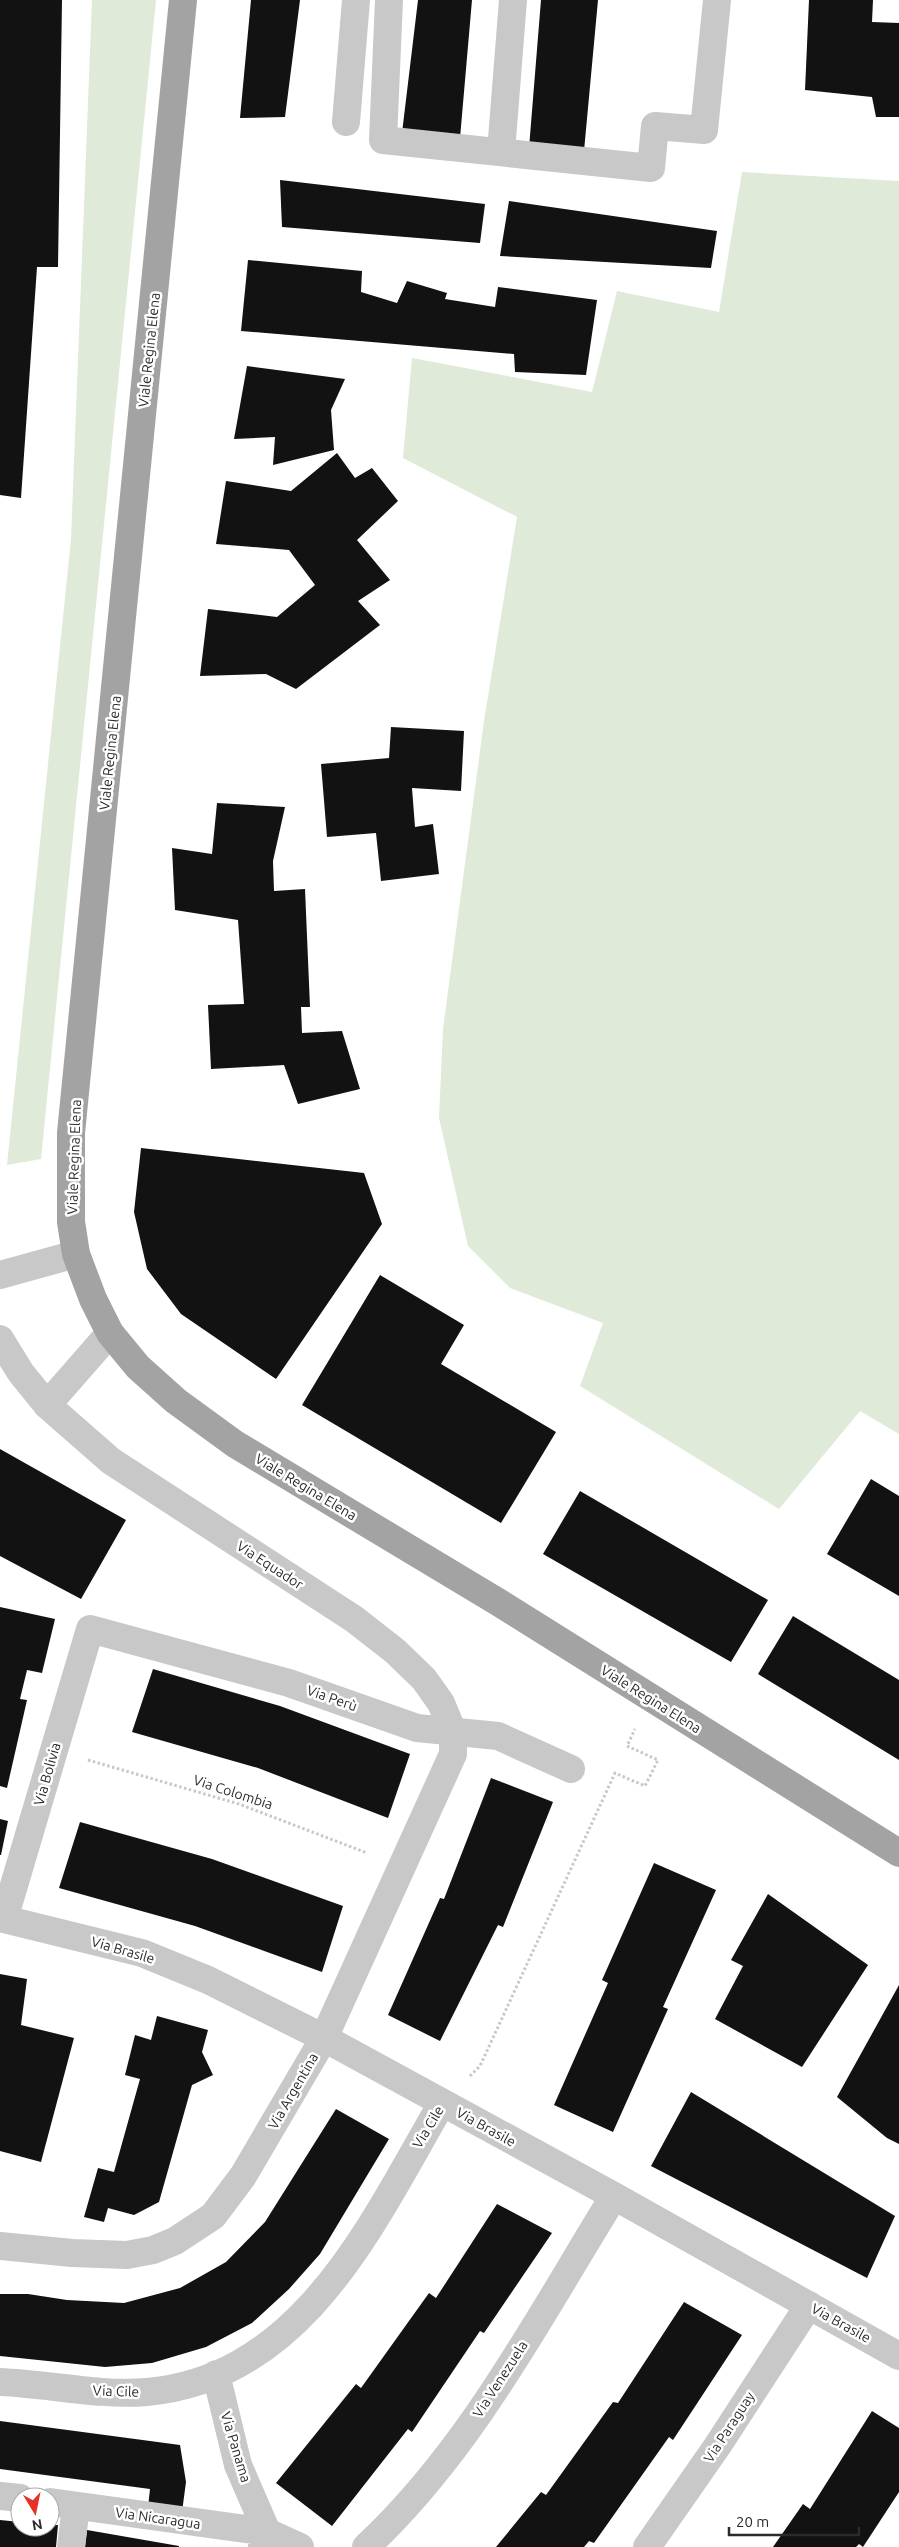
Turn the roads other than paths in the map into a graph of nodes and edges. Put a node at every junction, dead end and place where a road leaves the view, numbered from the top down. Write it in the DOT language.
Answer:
graph roads {
  1 [pos="183,0"];
  2 [pos="356,0"];
  3 [pos="389,0"];
  4 [pos="513,0"];
  5 [pos="716,0"];
  6 [pos="346,122"];
  7 [pos="501,152"];
  8 [pos="76,1254"];
  9 [pos="0,1274"];
  10 [pos="110,1333"];
  11 [pos="0,1339"];
  12 [pos="47,1405"];
  13 [pos="90,1629"];
  14 [pos="453,1743"];
  15 [pos="571,1769"];
  16 [pos="899,1853"];
  17 [pos="2,1919"];
  18 [pos="324,2038"];
  19 [pos="442,2103"];
  20 [pos="614,2196"];
  21 [pos="0,2246"];
  22 [pos="809,2305"];
  23 [pos="899,2356"];
  24 [pos="216,2374"];
  25 [pos="0,2382"];
  26 [pos="63,2504"];
  27 [pos="264,2539"];
  28 [pos="71,2547"];
  29 [pos="300,2547"];
  30 [pos="366,2547"];
  31 [pos="647,2547"];
  1 -- 8 [label="main road, Viale Regina Elena"];
  2 -- 6 [label="street"];
  3 -- 7 [label="street"];
  4 -- 7 [label="street"];
  5 -- 7 [label="street"];
  8 -- 9 [label="street"];
  8 -- 10 [label="main road, Viale Regina Elena"];
  10 -- 12 [label="street"];
  10 -- 16 [label="main road, Viale Regina Elena"];
  11 -- 12 [label="street, Via Equador"];
  12 -- 14 [label="street, Via Equador"];
  13 -- 14 [label="street, Via Perù"];
  13 -- 17 [label="street, Via Bolivia"];
  14 -- 15 [label="street, Via Perù"];
  14 -- 18 [label="street, Via Argentina"];
  17 -- 18 [label="street, Via Brasile"];
  18 -- 19 [label="street, Via Brasile"];
  18 -- 21 [label="street, Via Argentina"];
  19 -- 20 [label="street, Via Brasile"];
  19 -- 24 [label="street, Via Cile"];
  20 -- 22 [label="street, Via Brasile"];
  20 -- 30 [label="street, Via Venezuela"];
  22 -- 23 [label="street, Via Brasile"];
  22 -- 31 [label="street, Via Paraguay"];
  24 -- 25 [label="street, Via Cile"];
  24 -- 27 [label="street, Via Panama"];
  26 -- 27 [label="street, Via Nicaragua"];
  26 -- 28 [label="street"];
  27 -- 29 [label="street"];
}
